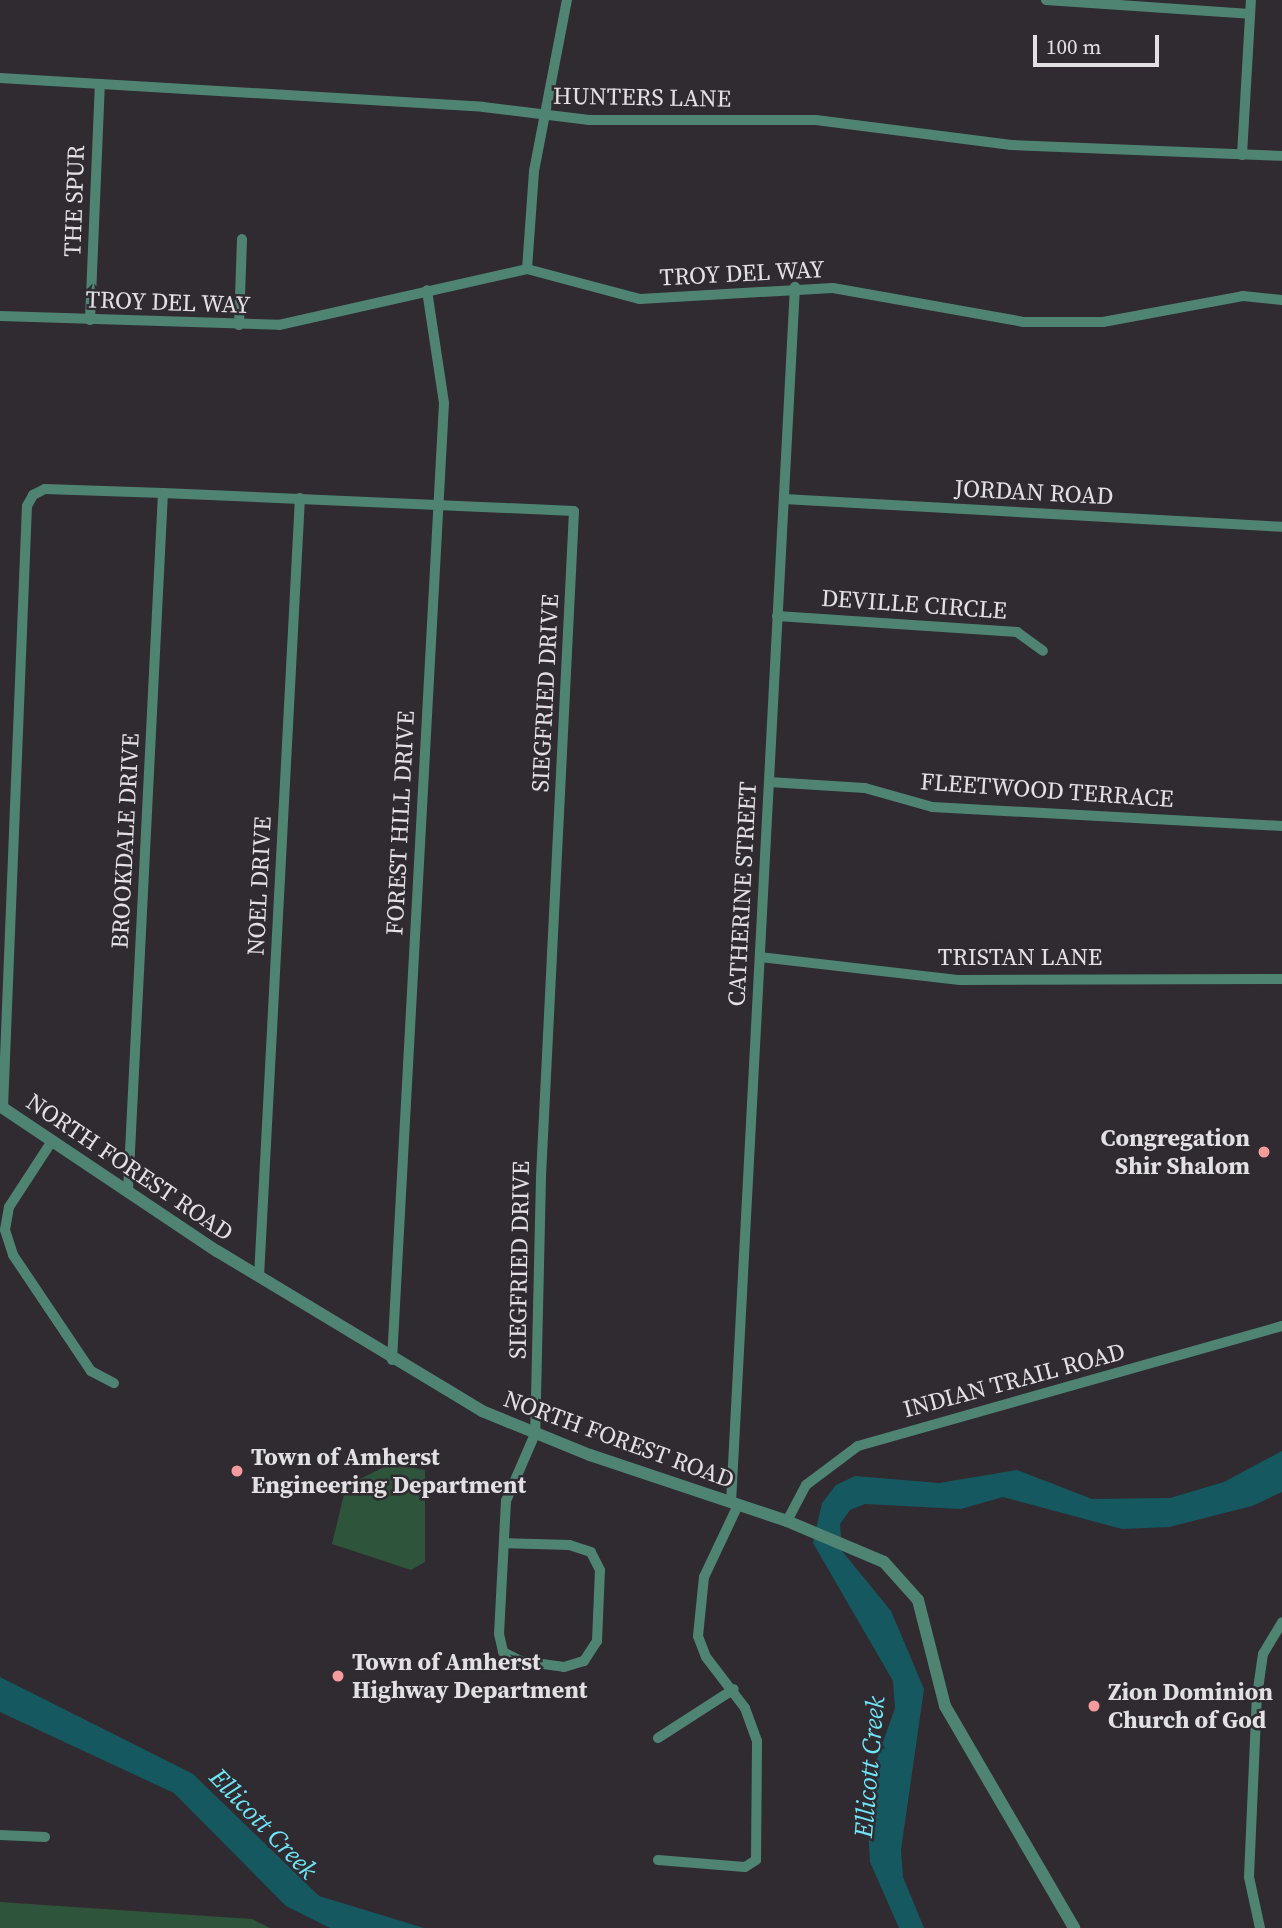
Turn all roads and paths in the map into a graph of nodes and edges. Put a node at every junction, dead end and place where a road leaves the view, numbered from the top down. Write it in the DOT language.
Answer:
graph roads {
  1 [pos="567,0"];
  2 [pos="1046,0"];
  3 [pos="1251,0"];
  4 [pos="1250,14"];
  5 [pos="0,78"];
  6 [pos="100,84"];
  7 [pos="547,116"];
  8 [pos="1242,155"];
  9 [pos="1282,156"];
  10 [pos="242,239"];
  11 [pos="527,269"];
  12 [pos="795,287"];
  13 [pos="427,290"];
  14 [pos="1282,300"];
  15 [pos="0,316"];
  16 [pos="90,320"];
  17 [pos="239,326"];
  18 [pos="163,493"];
  19 [pos="300,498"];
  20 [pos="784,499"];
  21 [pos="438,504"];
  22 [pos="1282,527"];
  23 [pos="777,616"];
  24 [pos="1043,651"];
  25 [pos="769,782"];
  26 [pos="1282,826"];
  27 [pos="760,957"];
  28 [pos="1282,979"];
  29 [pos="2,1107"];
  30 [pos="52,1140"];
  31 [pos="128,1191"];
  32 [pos="258,1277"];
  33 [pos="1282,1326"];
  34 [pos="392,1360"];
  35 [pos="114,1383"];
  36 [pos="535,1434"];
  37 [pos="734,1504"];
  38 [pos="788,1521"];
  39 [pos="503,1543"];
  40 [pos="1282,1622"];
  41 [pos="734,1689"];
  42 [pos="658,1738"];
  43 [pos="0,1835"];
  44 [pos="46,1838"];
  45 [pos="658,1860"];
  46 [pos="1074,1928"];
  47 [pos="1260,1928"];
  1 -- 7 [label="street"];
  2 -- 4 [label="street"];
  3 -- 4 [label="street"];
  4 -- 8 [label="street"];
  5 -- 6 [label="street, HUNTERS LANE"];
  6 -- 7 [label="street, HUNTERS LANE"];
  6 -- 16 [label="street, THE SPUR"];
  7 -- 8 [label="street, HUNTERS LANE"];
  7 -- 11 [label="street"];
  8 -- 9 [label="street, HUNTERS LANE"];
  10 -- 17 [label="street"];
  11 -- 12 [label="street, TROY DEL WAY"];
  11 -- 13 [label="street, TROY DEL WAY"];
  12 -- 14 [label="street, TROY DEL WAY"];
  12 -- 20 [label="street, CATHERINE STREET"];
  13 -- 17 [label="street, TROY DEL WAY"];
  13 -- 21 [label="street, FOREST HILL DRIVE"];
  15 -- 16 [label="street, TROY DEL WAY"];
  16 -- 17 [label="street, TROY DEL WAY"];
  18 -- 19 [label="street, SIEGFRIED DRIVE"];
  18 -- 29 [label="street, SIEGFRIED DRIVE"];
  18 -- 31 [label="street, BROOKDALE DRIVE"];
  19 -- 21 [label="street, SIEGFRIED DRIVE"];
  19 -- 32 [label="street, NOEL DRIVE"];
  20 -- 22 [label="street, JORDAN ROAD"];
  20 -- 23 [label="street, CATHERINE STREET"];
  21 -- 34 [label="street, FOREST HILL DRIVE"];
  21 -- 36 [label="street, SIEGFRIED DRIVE"];
  23 -- 24 [label="street, DEVILLE CIRCLE"];
  23 -- 25 [label="street, CATHERINE STREET"];
  25 -- 26 [label="street, FLEETWOOD TERRACE"];
  25 -- 27 [label="street, CATHERINE STREET"];
  27 -- 28 [label="street, TRISTAN LANE"];
  27 -- 37 [label="street, CATHERINE STREET"];
  29 -- 30 [label="street, NORTH FOREST ROAD"];
  30 -- 31 [label="street, NORTH FOREST ROAD"];
  30 -- 35 [label="street"];
  31 -- 32 [label="street, NORTH FOREST ROAD"];
  32 -- 34 [label="street, NORTH FOREST ROAD"];
  33 -- 38 [label="street, INDIAN TRAIL ROAD"];
  34 -- 36 [label="street, NORTH FOREST ROAD"];
  36 -- 37 [label="street, NORTH FOREST ROAD"];
  36 -- 39 [label="street"];
  37 -- 38 [label="street, NORTH FOREST ROAD"];
  37 -- 41 [label="street"];
  38 -- 46 [label="street, NORTH FOREST ROAD"];
  39 -- 39 [label="street"];
  40 -- 47 [label="street"];
  41 -- 42 [label="street"];
  41 -- 45 [label="street"];
  43 -- 44 [label="street"];
}
